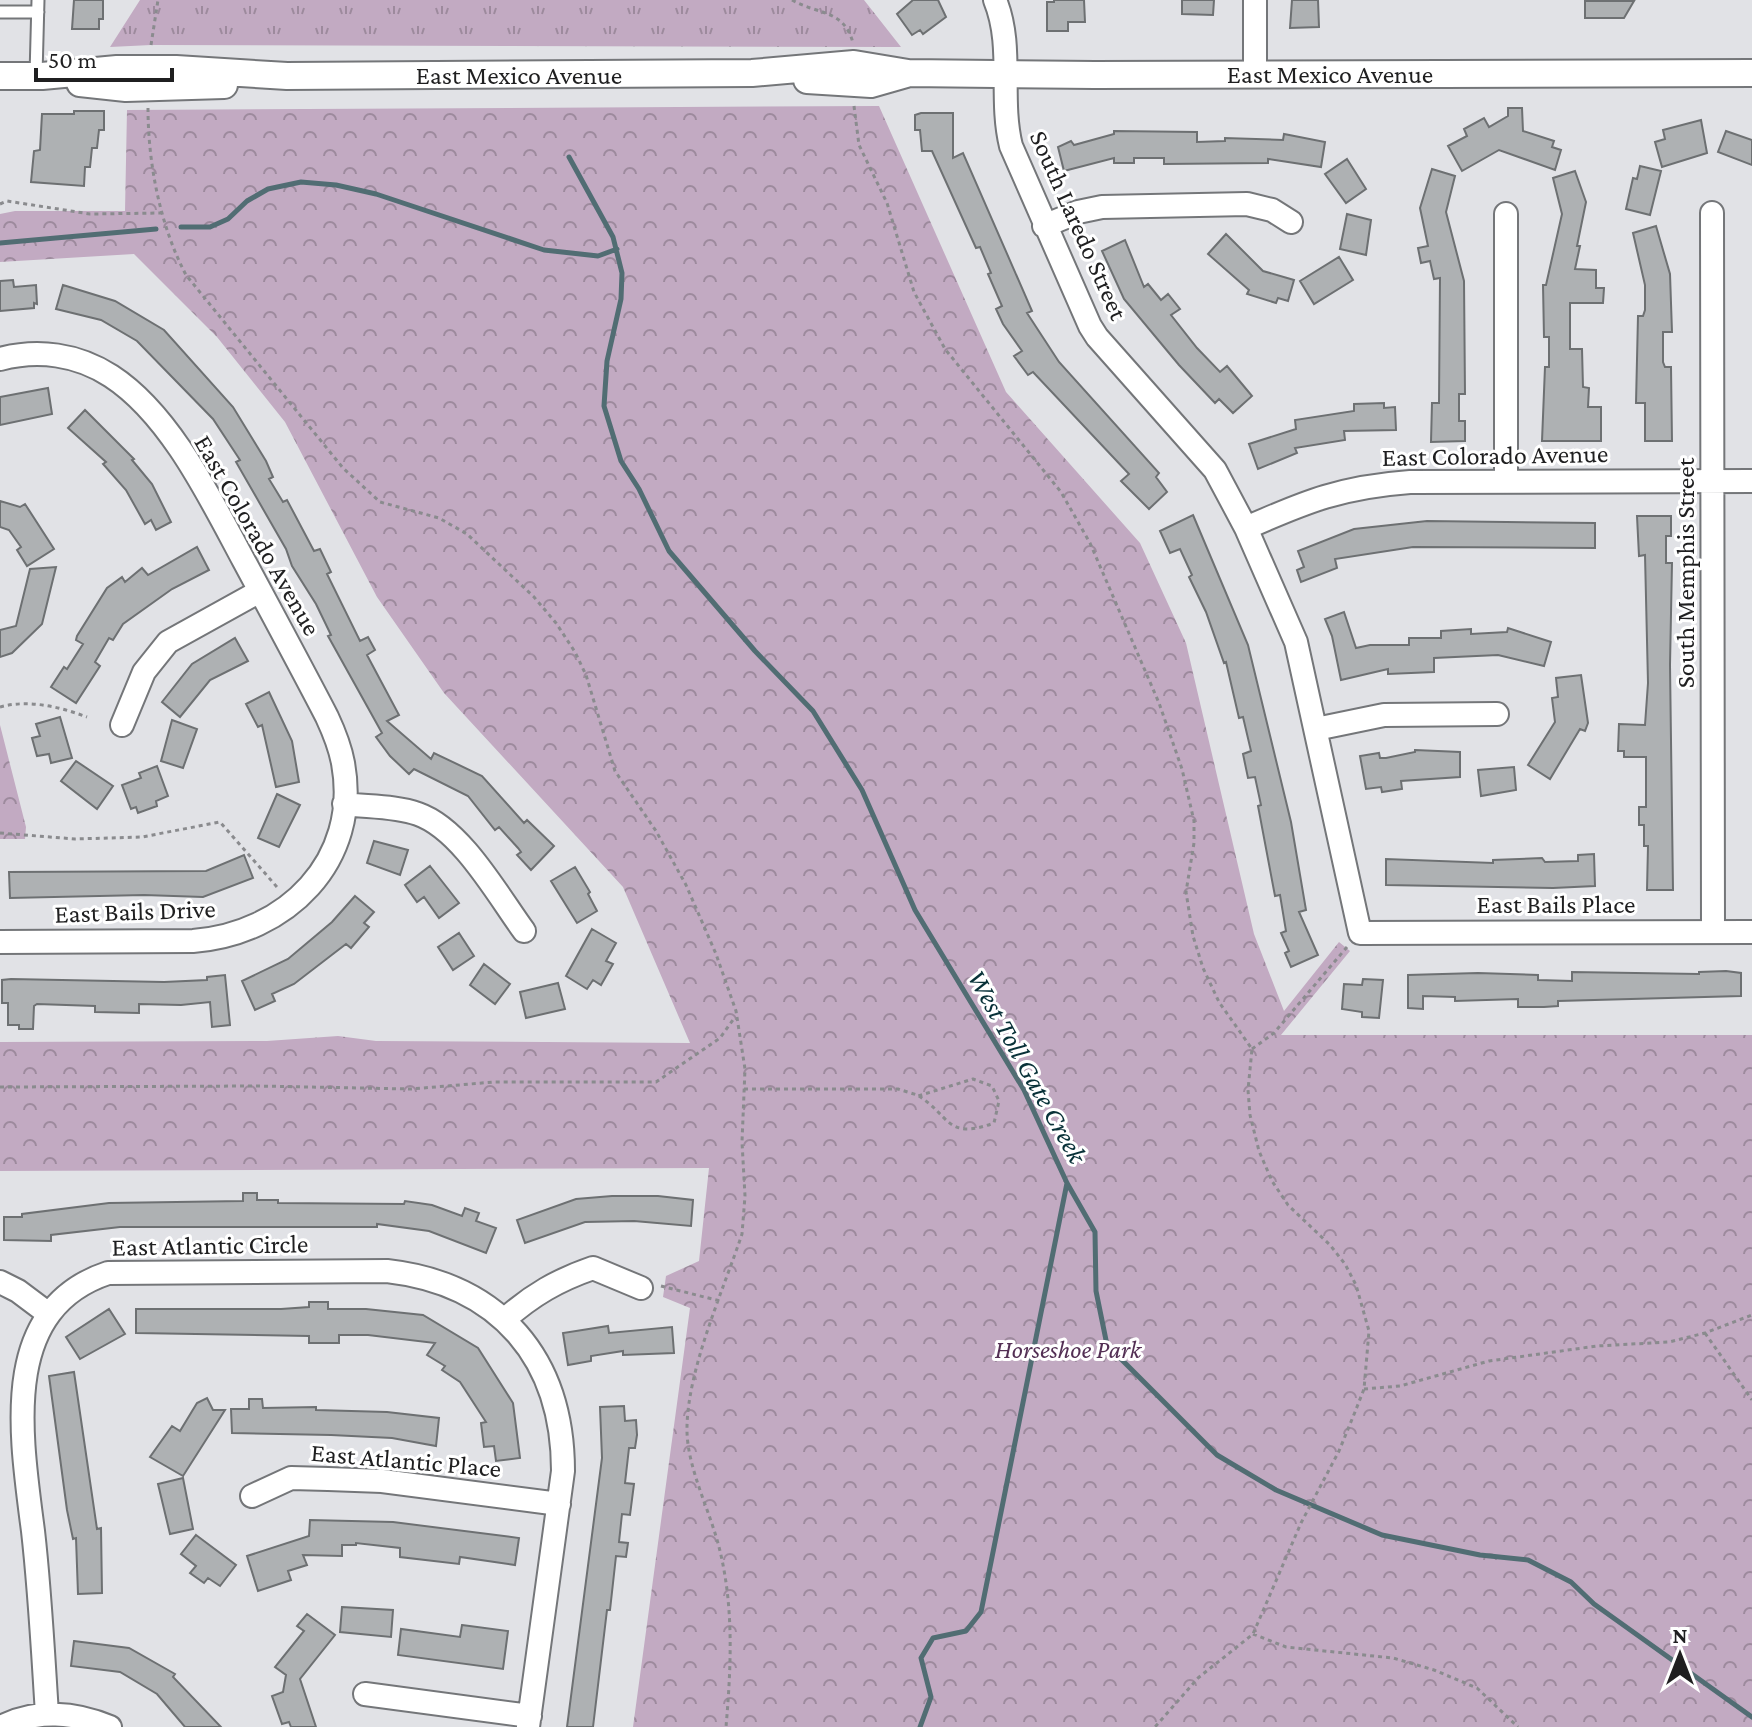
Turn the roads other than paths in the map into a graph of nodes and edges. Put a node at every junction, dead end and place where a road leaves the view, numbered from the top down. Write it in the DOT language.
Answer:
graph roads {
  1 [pos="995,0"];
  2 [pos="1255,0"];
  3 [pos="38,6"];
  4 [pos="0,12"];
  5 [pos="1752,73"];
  6 [pos="1005,74"];
  7 [pos="1255,75"];
  8 [pos="0,76"];
  9 [pos="39,76"];
  10 [pos="1712,213"];
  11 [pos="1506,214"];
  12 [pos="1291,222"];
  13 [pos="1044,226"];
  14 [pos="0,359"];
  15 [pos="1713,481"];
  16 [pos="1752,481"];
  17 [pos="1506,482"];
  18 [pos="1246,528"];
  19 [pos="260,591"];
  20 [pos="1497,714"];
  21 [pos="122,725"];
  22 [pos="1316,729"];
  23 [pos="344,804"];
  24 [pos="524,931"];
  25 [pos="1713,932"];
  26 [pos="1752,932"];
  27 [pos="1360,933"];
  28 [pos="0,942"];
  29 [pos="0,1282"];
  30 [pos="641,1288"];
  31 [pos="42,1309"];
  32 [pos="504,1320"];
  33 [pos="252,1496"];
  34 [pos="559,1504"];
  35 [pos="365,1694"];
  36 [pos="47,1714"];
  37 [pos="529,1722"];
  38 [pos="1,1727"];
  39 [pos="110,1727"];
  1 -- 6 [label="street, South Laredo Street"];
  2 -- 7 [label="street"];
  3 -- 4 [label="lane"];
  3 -- 9 [label="lane"];
  5 -- 7 [label="street, East Mexico Avenue"];
  6 -- 7 [label="street, East Mexico Avenue"];
  6 -- 9 [label="street, East Mexico Avenue"];
  6 -- 13 [label="street, South Laredo Street"];
  8 -- 9 [label="street, East Mexico Avenue"];
  10 -- 15 [label="street, South Memphis Street"];
  11 -- 17 [label="street"];
  12 -- 13 [label="street"];
  13 -- 18 [label="street, South Laredo Street"];
  14 -- 19 [label="street, East Colorado Avenue"];
  15 -- 16 [label="street, East Colorado Avenue"];
  15 -- 17 [label="street, East Colorado Avenue"];
  15 -- 25 [label="street, South Memphis Street"];
  17 -- 18 [label="street, East Colorado Avenue"];
  18 -- 22 [label="street, South Laredo Street"];
  19 -- 21 [label="street"];
  19 -- 23 [label="street, East Colorado Avenue"];
  20 -- 22 [label="street"];
  22 -- 27 [label="street, South Laredo Street"];
  23 -- 24 [label="street"];
  23 -- 28 [label="street, East Bails Drive"];
  25 -- 26 [label="street, East Bails Place"];
  25 -- 27 [label="street, East Bails Place"];
  29 -- 31 [label="street"];
  30 -- 32 [label="street"];
  31 -- 32 [label="street, East Atlantic Circle"];
  31 -- 36 [label="street, East Atlantic Circle"];
  32 -- 34 [label="street, East Atlantic Circle"];
  33 -- 34 [label="street, East Atlantic Place"];
  34 -- 37 [label="street, East Atlantic Circle"];
  35 -- 37 [label="street"];
  36 -- 38 [label="street"];
  36 -- 39 [label="street"];
}
